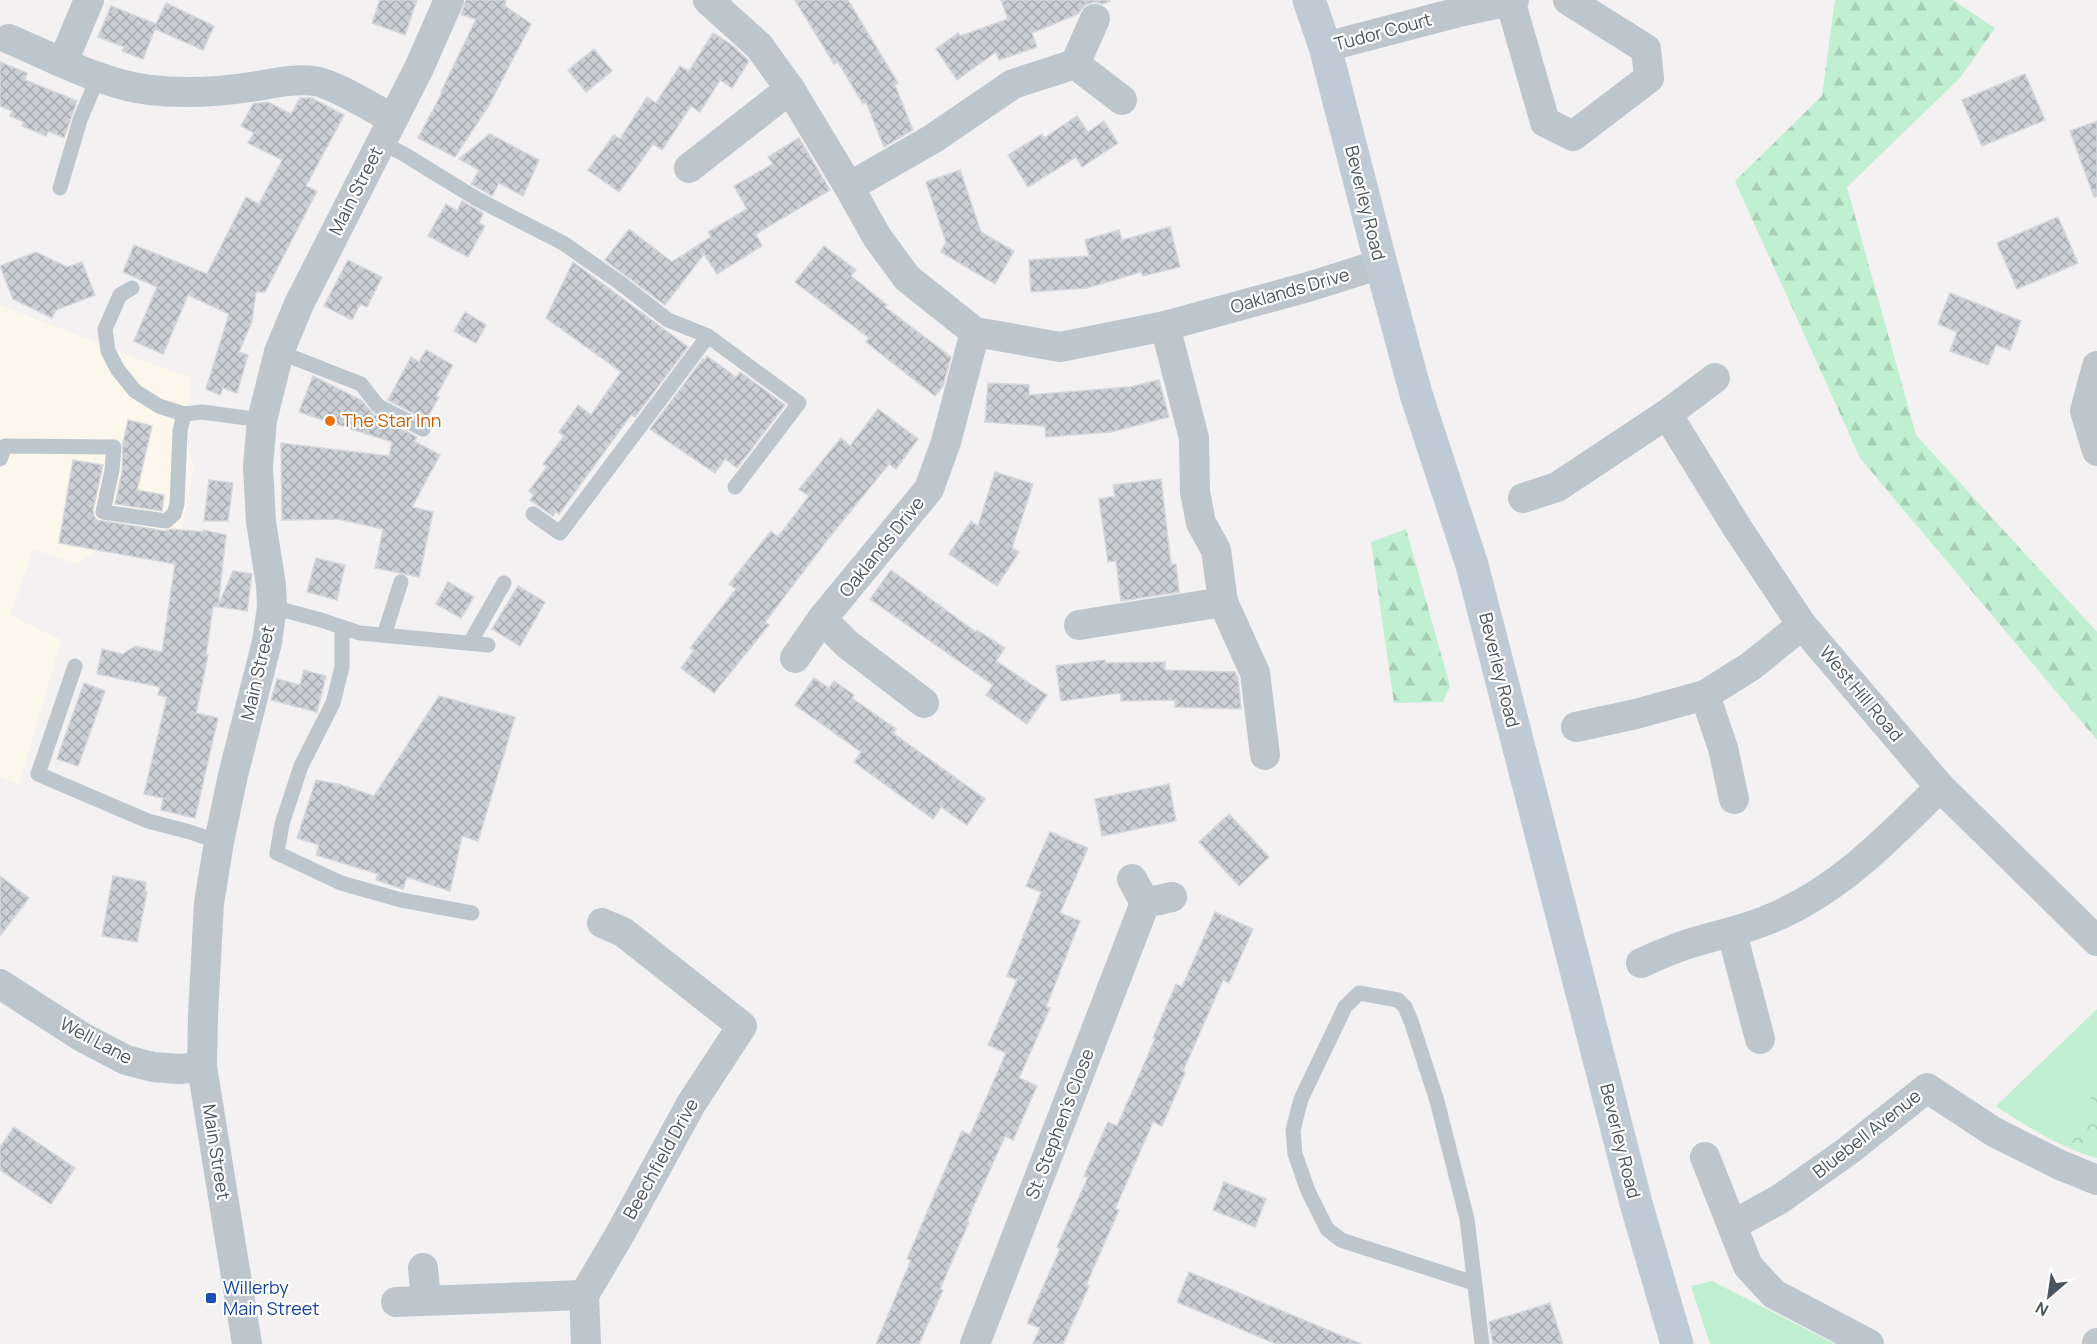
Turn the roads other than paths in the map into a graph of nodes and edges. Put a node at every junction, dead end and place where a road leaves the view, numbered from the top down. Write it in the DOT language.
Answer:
graph roads {
  1 [pos="89,0"];
  2 [pos="449,0"];
  3 [pos="1309,0"];
  4 [pos="1511,0"];
  5 [pos="1568,0"];
  6 [pos="722,4"];
  7 [pos="1095,19"];
  8 [pos="9,39"];
  9 [pos="1325,47"];
  10 [pos="63,62"];
  11 [pos="1075,64"];
  12 [pos="98,77"];
  13 [pos="790,89"];
  14 [pos="1122,100"];
  15 [pos="387,131"];
  16 [pos="689,168"];
  17 [pos="849,187"];
  18 [pos="60,188"];
  19 [pos="1381,264"];
  20 [pos="132,288"];
  21 [pos="1165,326"];
  22 [pos="975,332"];
  23 [pos="708,336"];
  24 [pos="279,352"];
  25 [pos="2097,366"];
  26 [pos="1715,378"];
  27 [pos="184,414"];
  28 [pos="1667,414"];
  29 [pos="262,420"];
  30 [pos="423,429"];
  31 [pos="2097,451"];
  32 [pos="0,459"];
  33 [pos="735,487"];
  34 [pos="1523,498"];
  35 [pos="533,513"];
  36 [pos="401,582"];
  37 [pos="504,583"];
  38 [pos="1223,602"];
  39 [pos="272,607"];
  40 [pos="822,619"];
  41 [pos="1079,625"];
  42 [pos="1802,625"];
  43 [pos="342,628"];
  44 [pos="384,635"];
  45 [pos="470,643"];
  46 [pos="488,645"];
  47 [pos="795,658"];
  48 [pos="75,666"];
  49 [pos="1705,695"];
  50 [pos="924,703"];
  51 [pos="1576,727"];
  52 [pos="1265,754"];
  53 [pos="1940,787"];
  54 [pos="1734,799"];
  55 [pos="219,842"];
  56 [pos="1150,893"];
  57 [pos="472,913"];
  58 [pos="618,922"];
  59 [pos="1732,933"];
  60 [pos="2097,941"];
  61 [pos="1641,963"];
  62 [pos="0,984"];
  63 [pos="1760,1039"];
  64 [pos="202,1067"];
  65 [pos="1705,1157"];
  66 [pos="2097,1180"];
  67 [pos="1733,1225"];
  68 [pos="423,1268"];
  69 [pos="1474,1283"];
  70 [pos="584,1295"];
  71 [pos="426,1300"];
  72 [pos="396,1302"];
  73 [pos="247,1344"];
  74 [pos="586,1344"];
  75 [pos="975,1344"];
  76 [pos="1482,1344"];
  77 [pos="1677,1344"];
  78 [pos="1869,1344"];
  1 -- 10 [label="street"];
  2 -- 15 [label="street, Main Street"];
  3 -- 9 [label="main road, Beverley Road"];
  4 -- 5 [label="street, Tudor Court"];
  4 -- 9 [label="street, Tudor Court"];
  6 -- 13 [label="street, Oaklands Drive"];
  7 -- 11 [label="street"];
  8 -- 10 [label="street"];
  9 -- 19 [label="main road, Beverley Road"];
  10 -- 12 [label="street"];
  11 -- 14 [label="street"];
  11 -- 17 [label="street"];
  12 -- 15 [label="street"];
  12 -- 18 [label="lane"];
  13 -- 16 [label="street"];
  13 -- 17 [label="street, Oaklands Drive"];
  15 -- 23 [label="lane"];
  15 -- 24 [label="street, Main Street"];
  17 -- 22 [label="street, Oaklands Drive"];
  19 -- 21 [label="street, Oaklands Drive"];
  19 -- 77 [label="main road, Beverley Road"];
  20 -- 27 [label="lane"];
  21 -- 22 [label="street, Oaklands Drive"];
  21 -- 38 [label="street"];
  22 -- 40 [label="street, Oaklands Drive"];
  23 -- 33 [label="lane"];
  23 -- 35 [label="lane"];
  24 -- 29 [label="street, Main Street"];
  24 -- 30 [label="lane"];
  25 -- 31 [label="street"];
  26 -- 28 [label="street"];
  27 -- 29 [label="lane"];
  27 -- 32 [label="lane"];
  28 -- 34 [label="street"];
  28 -- 42 [label="street, West Hill Road"];
  29 -- 39 [label="street, Main Street"];
  36 -- 44 [label="lane"];
  37 -- 45 [label="lane"];
  38 -- 41 [label="street"];
  38 -- 52 [label="street"];
  39 -- 43 [label="lane"];
  39 -- 55 [label="street, Main Street"];
  40 -- 47 [label="street, Oaklands Drive"];
  40 -- 50 [label="street"];
  42 -- 49 [label="street"];
  42 -- 53 [label="street, West Hill Road"];
  43 -- 44 [label="lane"];
  43 -- 57 [label="lane"];
  44 -- 45 [label="lane"];
  45 -- 46 [label="lane"];
  48 -- 55 [label="lane"];
  49 -- 51 [label="street"];
  49 -- 54 [label="street"];
  53 -- 59 [label="street"];
  53 -- 60 [label="street, West Hill Road"];
  55 -- 64 [label="street, Main Street"];
  56 -- 75 [label="street, St. Stephen's Close"];
  58 -- 70 [label="street, Beechfield Drive"];
  59 -- 61 [label="street"];
  59 -- 63 [label="street"];
  62 -- 64 [label="street, Well Lane"];
  64 -- 73 [label="street, Main Street"];
  65 -- 67 [label="street"];
  66 -- 67 [label="street, Bluebell Avenue"];
  67 -- 78 [label="street"];
  68 -- 71 [label="street"];
  69 -- 69 [label="lane"];
  69 -- 76 [label="lane"];
  70 -- 71 [label="street"];
  70 -- 74 [label="street"];
  71 -- 72 [label="street"];
}
